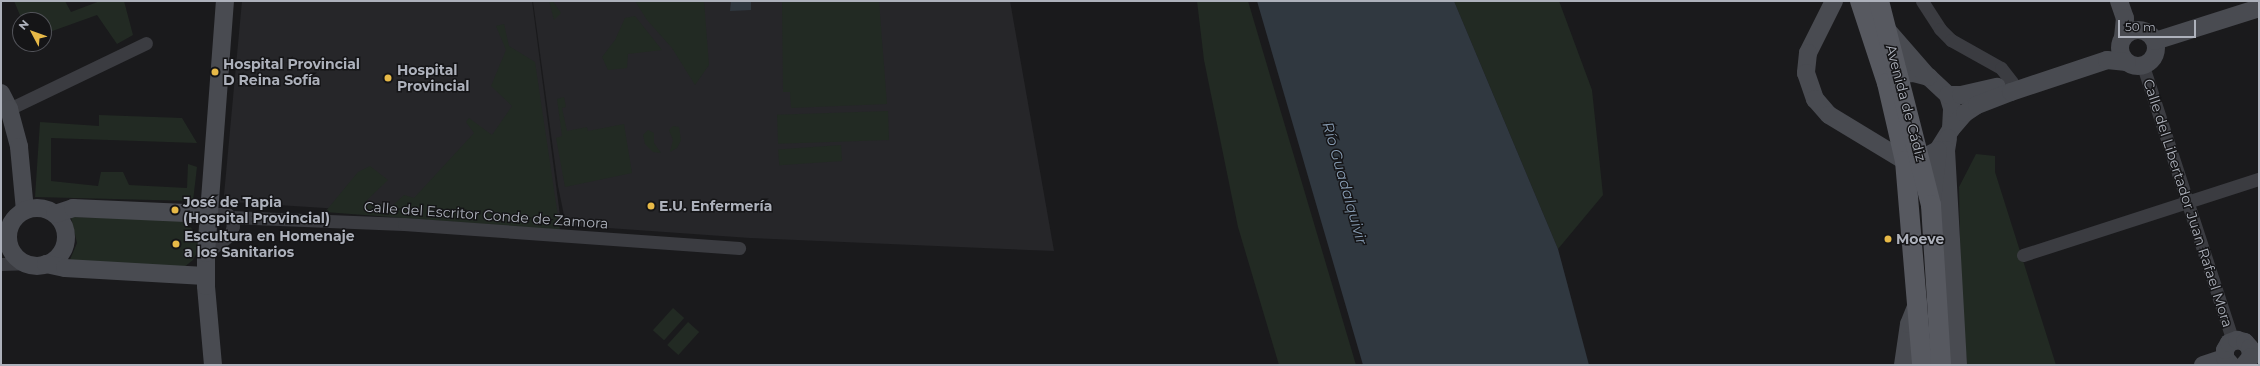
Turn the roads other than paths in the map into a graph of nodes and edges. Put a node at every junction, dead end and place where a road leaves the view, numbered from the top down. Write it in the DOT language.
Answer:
graph roads {
  1 [pos="225,1"];
  2 [pos="1834,1"];
  3 [pos="1860,1"];
  4 [pos="1879,1"];
  5 [pos="1922,1"];
  6 [pos="2119,1"];
  7 [pos="2250,7"];
  8 [pos="1887,30"];
  9 [pos="2127,37"];
  10 [pos="2155,41"];
  11 [pos="146,43"];
  12 [pos="2135,64"];
  13 [pos="1929,77"];
  14 [pos="1893,79"];
  15 [pos="2012,82"];
  16 [pos="1,93"];
  17 [pos="1948,95"];
  18 [pos="9,109"];
  19 [pos="1933,147"];
  20 [pos="2259,179"];
  21 [pos="2188,201"];
  22 [pos="25,210"];
  23 [pos="55,214"];
  24 [pos="209,214"];
  25 [pos="231,217"];
  26 [pos="5,234"];
  27 [pos="739,248"];
  28 [pos="206,253"];
  29 [pos="2023,255"];
  30 [pos="25,263"];
  31 [pos="1,264"];
  32 [pos="46,264"];
  33 [pos="205,276"];
  34 [pos="1918,302"];
  35 [pos="2233,341"];
  36 [pos="2251,353"];
  37 [pos="1941,360"];
  38 [pos="2228,362"];
  39 [pos="213,365"];
  40 [pos="1903,365"];
  41 [pos="1922,365"];
  42 [pos="1958,365"];
  43 [pos="2203,365"];
  1 -- 24 [label="street"];
  2 -- 19 [label="street, Avenida de Cádiz"];
  3 -- 14 [label="main road, Avenida de Cádiz"];
  4 -- 8 [label="main road, Avenida de Cádiz"];
  5 -- 15 [label="street"];
  6 -- 9 [label="street"];
  7 -- 10 [label="street"];
  8 -- 13 [label="street"];
  8 -- 14 [label="main road, Avenida de Cádiz"];
  9 -- 10 [label="street"];
  9 -- 12 [label="street"];
  9 -- 15 [label="street"];
  10 -- 12 [label="street"];
  11 -- 18 [label="street"];
  12 -- 19 [label="street"];
  12 -- 21 [label="street, Calle del Libertador Juan Rafael Mora"];
  13 -- 14 [label="street"];
  13 -- 17 [label="street"];
  14 -- 19 [label="main road, Avenida de Cádiz"];
  15 -- 17 [label="street"];
  16 -- 18 [label="street"];
  17 -- 19 [label="street"];
  18 -- 22 [label="street"];
  19 -- 34 [label="main road, Avenida de Cádiz"];
  19 -- 37 [label="main road, Avenida de Cádiz"];
  19 -- 42 [label="street, Avenida de Cádiz"];
  20 -- 21 [label="street"];
  21 -- 29 [label="street"];
  21 -- 35 [label="street, Calle del Libertador Juan Rafael Mora"];
  22 -- 23 [label="street"];
  22 -- 26 [label="street"];
  23 -- 24 [label="street"];
  23 -- 32 [label="street"];
  24 -- 25 [label="street, Calle del Escritor Conde de Zamora"];
  24 -- 28 [label="street"];
  25 -- 27 [label="street, Calle del Escritor Conde de Zamora"];
  25 -- 28 [label="street"];
  26 -- 30 [label="street"];
  28 -- 33 [label="street"];
  30 -- 31 [label="street"];
  30 -- 32 [label="street"];
  32 -- 33 [label="street"];
  33 -- 39 [label="street"];
  34 -- 40 [label="street"];
  34 -- 41 [label="main road, Avenida de Cádiz"];
  35 -- 36 [label="street"];
  35 -- 38 [label="street"];
  38 -- 43 [label="street"];
}
